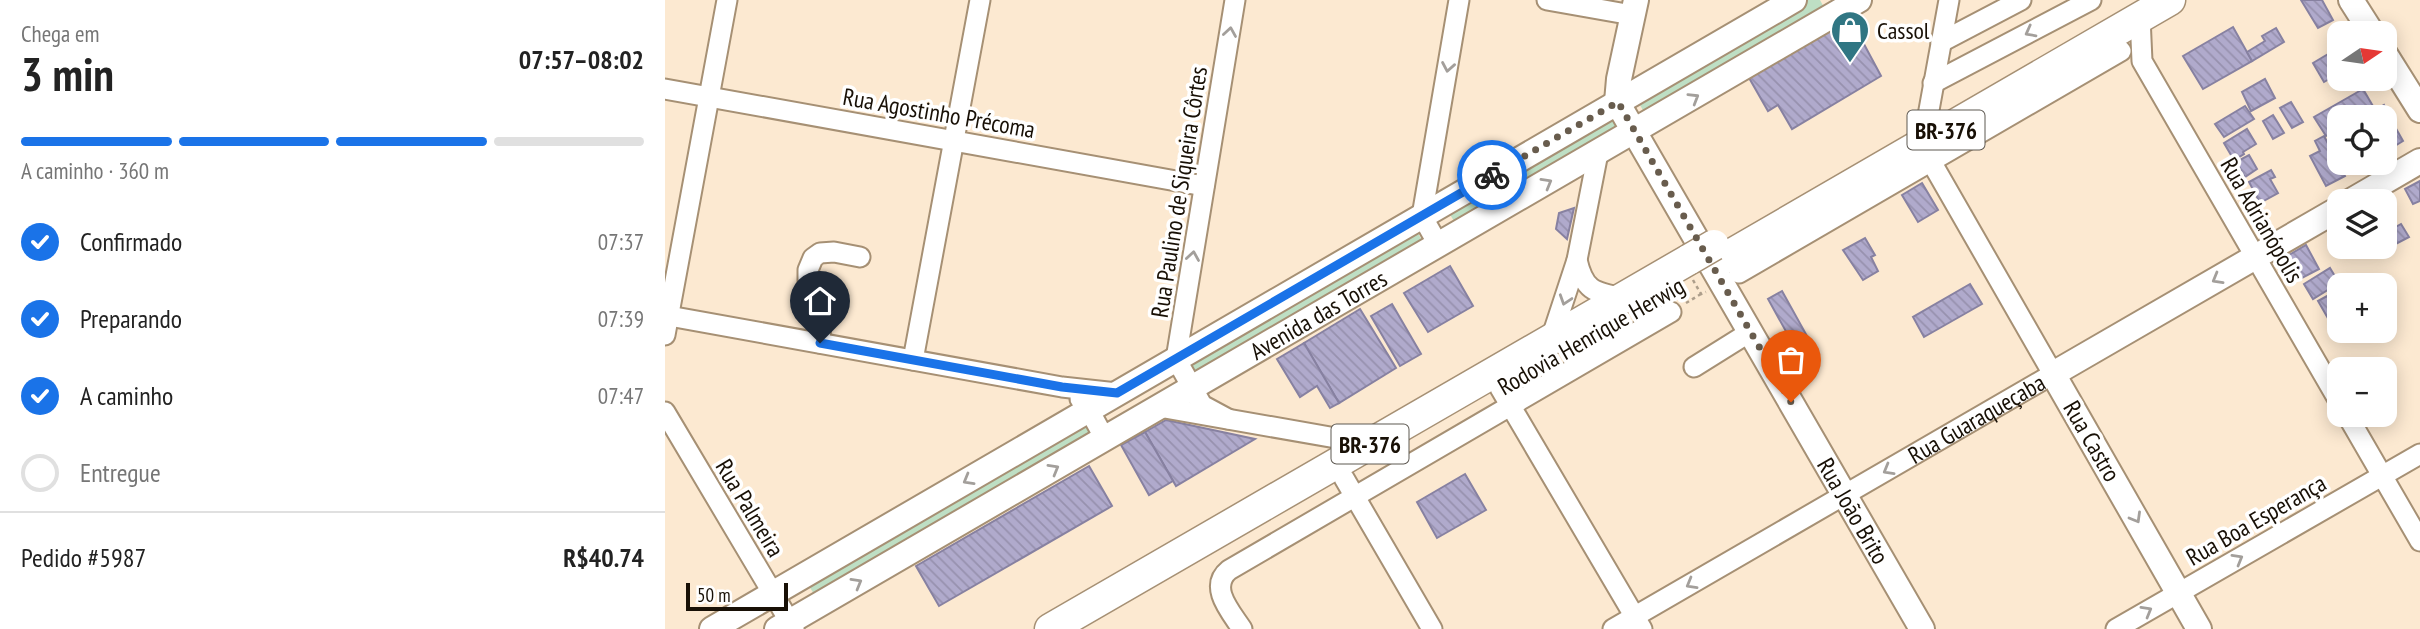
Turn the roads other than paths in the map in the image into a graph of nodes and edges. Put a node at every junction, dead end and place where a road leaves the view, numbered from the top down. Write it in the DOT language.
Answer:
graph roads {
  1 [pos="727,0"];
  2 [pos="979,0"];
  3 [pos="1235,0"];
  4 [pos="1459,0"];
  5 [pos="1547,0"];
  6 [pos="1794,0"];
  7 [pos="1949,0"];
  8 [pos="2091,0"];
  9 [pos="2170,0"];
  10 [pos="2351,0"];
  11 [pos="2015,2"];
  12 [pos="1846,4"];
  13 [pos="2137,9"];
  14 [pos="1632,18"];
  15 [pos="2364,21"];
  16 [pos="1941,42"];
  17 [pos="2110,46"];
  18 [pos="2142,61"];
  19 [pos="2397,73"];
  20 [pos="1666,74"];
  21 [pos="1933,83"];
  22 [pos="665,89"];
  23 [pos="709,97"];
  24 [pos="1618,102"];
  25 [pos="2420,110"];
  26 [pos="1635,132"];
  27 [pos="954,141"];
  28 [pos="1926,142"];
  29 [pos="1598,153"];
  30 [pos="2420,161"];
  31 [pos="1204,186"];
  32 [pos="2372,189"];
  33 [pos="2327,215"];
  34 [pos="1422,216"];
  35 [pos="1439,246"];
  36 [pos="860,257"];
  37 [pos="2255,257"];
  38 [pos="1577,260"];
  39 [pos="1713,262"];
  40 [pos="1622,298"];
  41 [pos="1671,312"];
  42 [pos="669,316"];
  43 [pos="1182,324"];
  44 [pos="1750,332"];
  45 [pos="665,335"];
  46 [pos="1551,339"];
  47 [pos="1209,340"];
  48 [pos="820,343"];
  49 [pos="1175,359"];
  50 [pos="913,360"];
  51 [pos="1694,367"];
  52 [pos="2053,374"];
  53 [pos="2327,381"];
  54 [pos="1062,387"];
  55 [pos="1192,389"];
  56 [pos="1117,393"];
  57 [pos="1506,397"];
  58 [pos="1159,407"];
  59 [pos="1089,410"];
  60 [pos="665,412"];
  61 [pos="1228,419"];
  62 [pos="2354,427"];
  63 [pos="1105,439"];
  64 [pos="1370,444"];
  65 [pos="2420,454"];
  66 [pos="2382,476"];
  67 [pos="1349,487"];
  68 [pos="1844,495"];
  69 [pos="2420,541"];
  70 [pos="806,575"];
  71 [pos="2179,593"];
  72 [pos="773,594"];
  73 [pos="821,604"];
  74 [pos="1638,623"];
  75 [pos="786,626"];
  76 [pos="712,629"];
  77 [pos="1050,629"];
  78 [pos="1084,629"];
  79 [pos="1242,629"];
  80 [pos="1432,629"];
  81 [pos="1613,629"];
  82 [pos="1922,629"];
  83 [pos="2116,629"];
  84 [pos="2199,629"];
  1 -- 23 [label="street"];
  2 -- 27 [label="street"];
  31 -- 3 [label="street, Rua Paulino de Siqueira Côrtes, one-way"];
  4 -- 34 [label="street, one-way"];
  5 -- 14 [label="street"];
  6 -- 20 [label="main road, Avenida das Torres"];
  7 -- 16 [label="street"];
  8 -- 21 [label="street, one-way"];
  9 -- 13 [label="highway, Rodovia Henrique Herwig / BR-376"];
  10 -- 15 [label="main road"];
  11 -- 16 [label="street"];
  26 -- 12 [label="main road, Avenida das Torres, one-way"];
  13 -- 17 [label="highway, Rodovia Henrique Herwig / BR-376"];
  13 -- 18 [label="street, Rua Adrianópolis"];
  13 -- 28 [label="highway, Rodovia Henrique Herwig / BR-376"];
  14 -- 20 [label="main road"];
  14 -- 24 [label="main road"];
  16 -- 21 [label="street"];
  17 -- 18 [label="street"];
  17 -- 28 [label="highway, Rodovia Henrique Herwig / BR-376"];
  18 -- 37 [label="street, Rua Adrianópolis"];
  19 -- 25 [label="main road"];
  20 -- 24 [label="main road, Avenida das Torres"];
  21 -- 28 [label="street"];
  22 -- 23 [label="street, Rua Agostinho Précoma"];
  23 -- 27 [label="street, Rua Agostinho Précoma"];
  23 -- 42 [label="street"];
  24 -- 26 [label="main road, Rua João Brito"];
  24 -- 34 [label="main road, Avenida das Torres"];
  26 -- 29 [label="main road, Avenida das Torres"];
  26 -- 44 [label="main road, Rua João Brito"];
  27 -- 31 [label="street, Rua Agostinho Précoma"];
  27 -- 50 [label="street"];
  28 -- 39 [label="highway, Rodovia Henrique Herwig / BR-376"];
  28 -- 52 [label="street, Rua Castro"];
  35 -- 29 [label="main road, Avenida das Torres, one-way"];
  29 -- 38 [label="street"];
  30 -- 32 [label="main road"];
  43 -- 31 [label="street, Rua Paulino de Siqueira Côrtes, one-way"];
  33 -- 37 [label="main road, Rua Guaraqueçaba"];
  34 -- 35 [label="street"];
  34 -- 47 [label="main road, Avenida das Torres"];
  35 -- 55 [label="main road, Avenida das Torres"];
  36 -- 48 [label="street"];
  37 -- 52 [label="main road, Rua Guaraqueçaba, one-way"];
  37 -- 53 [label="street, Rua Adrianópolis"];
  38 -- 40 [label="street"];
  38 -- 46 [label="street, one-way"];
  39 -- 40 [label="highway, Rodovia Henrique Herwig / BR-376"];
  39 -- 57 [label="highway, Rodovia Henrique Herwig / BR-376"];
  40 -- 46 [label="highway, Rodovia Henrique Herwig / BR-376"];
  41 -- 57 [label="street"];
  42 -- 45 [label="street"];
  42 -- 48 [label="street"];
  43 -- 47 [label="street"];
  43 -- 49 [label="street, Rua Paulino de Siqueira Côrtes"];
  44 -- 51 [label="street"];
  44 -- 68 [label="main road, Rua João Brito"];
  46 -- 64 [label="highway, Rodovia Henrique Herwig / BR-376"];
  47 -- 49 [label="main road, Avenida das Torres"];
  48 -- 50 [label="street"];
  49 -- 55 [label="street"];
  49 -- 56 [label="main road, Avenida das Torres"];
  50 -- 54 [label="street"];
  52 -- 68 [label="street, Rua Guaraqueçaba, one-way"];
  52 -- 71 [label="main road, Rua Castro, one-way"];
  54 -- 56 [label="street"];
  54 -- 59 [label="street"];
  55 -- 58 [label="main road, Avenida das Torres"];
  55 -- 61 [label="street"];
  56 -- 59 [label="main road, Avenida das Torres"];
  57 -- 67 [label="highway, Rodovia Henrique Herwig / BR-376"];
  57 -- 74 [label="street"];
  58 -- 61 [label="street"];
  58 -- 63 [label="main road, Avenida das Torres"];
  59 -- 63 [label="street"];
  59 -- 70 [label="main road, Avenida das Torres, one-way"];
  60 -- 72 [label="street, Rua Palmeira"];
  61 -- 64 [label="street"];
  62 -- 66 [label="street"];
  73 -- 63 [label="main road, Avenida das Torres, one-way"];
  64 -- 77 [label="highway, Rodovia Henrique Herwig / BR-376"];
  65 -- 66 [label="street, Rua Boa Esperança"];
  66 -- 69 [label="street"];
  71 -- 66 [label="street, Rua Boa Esperança, one-way"];
  67 -- 78 [label="highway, Rodovia Henrique Herwig / BR-376"];
  67 -- 79 [label="street"];
  67 -- 80 [label="street"];
  68 -- 74 [label="street, Rua Guaraqueçaba, one-way"];
  68 -- 82 [label="main road, Rua João Brito"];
  70 -- 72 [label="main road, Avenida das Torres"];
  70 -- 73 [label="main road"];
  83 -- 71 [label="street, Rua Boa Esperança, one-way"];
  71 -- 84 [label="main road, Rua Castro"];
  72 -- 75 [label="street, Rua Palmeira"];
  72 -- 76 [label="main road, Avenida das Torres"];
  73 -- 75 [label="main road, Avenida das Torres"];
  74 -- 81 [label="street, Rua Guaraqueçaba"];
}
